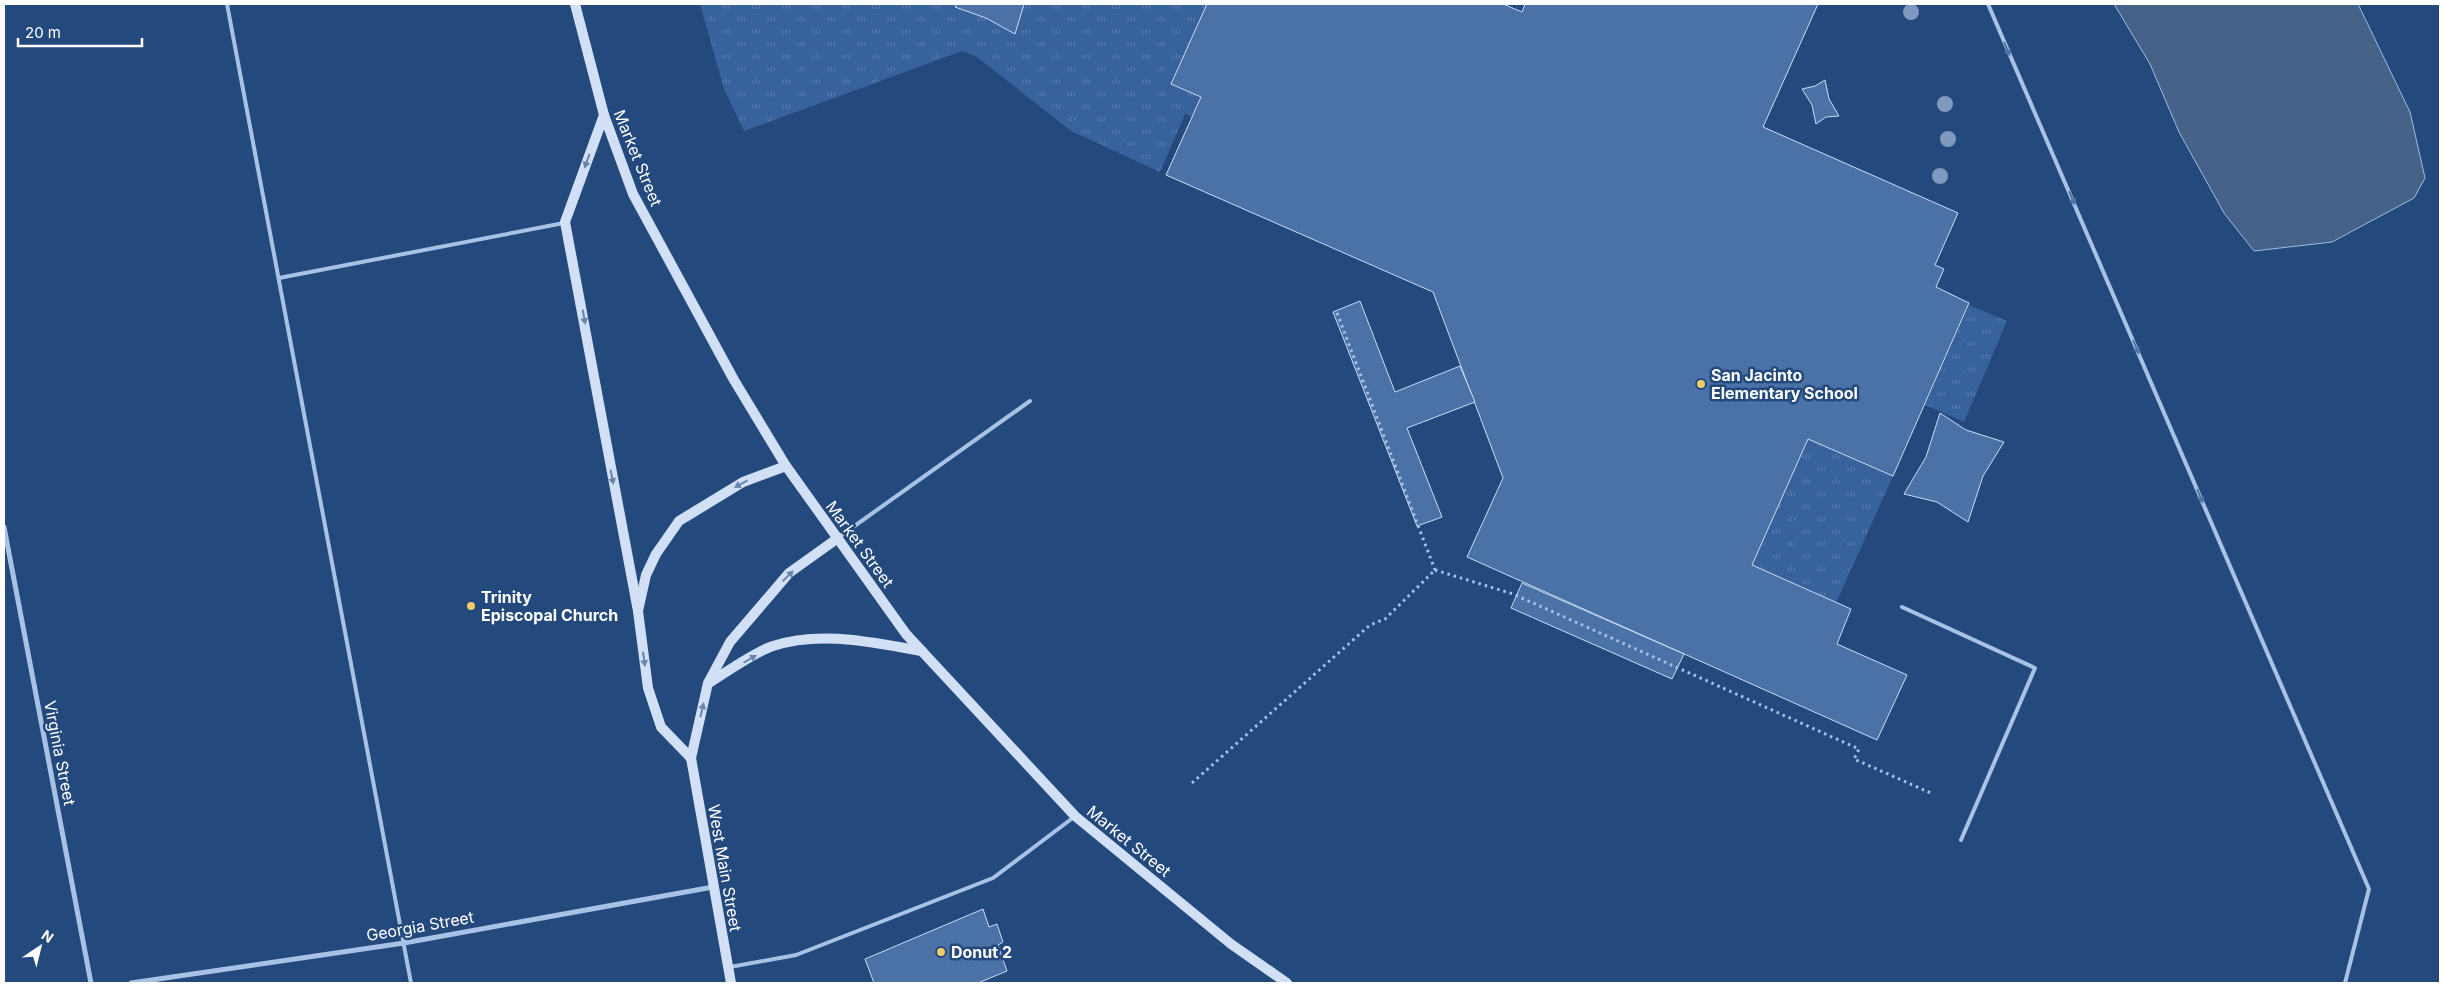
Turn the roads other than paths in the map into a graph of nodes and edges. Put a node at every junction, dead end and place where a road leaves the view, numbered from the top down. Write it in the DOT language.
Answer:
graph roads {
  1 [pos="227,4"];
  2 [pos="575,4"];
  3 [pos="1988,4"];
  4 [pos="604,115"];
  5 [pos="565,222"];
  6 [pos="279,278"];
  7 [pos="1030,400"];
  8 [pos="786,466"];
  9 [pos="4,527"];
  10 [pos="838,538"];
  11 [pos="1902,607"];
  12 [pos="638,611"];
  13 [pos="922,651"];
  14 [pos="708,683"];
  15 [pos="691,758"];
  16 [pos="1075,816"];
  17 [pos="1961,840"];
  18 [pos="713,887"];
  19 [pos="404,943"];
  20 [pos="728,968"];
  21 [pos="91,983"];
  22 [pos="131,983"];
  23 [pos="411,983"];
  24 [pos="731,983"];
  25 [pos="1287,983"];
  26 [pos="2345,983"];
  1 -- 6 [label="lane"];
  2 -- 4 [label="main road, Market Street"];
  3 -- 26 [label="lane, one-way"];
  4 -- 5 [label="main road, one-way"];
  4 -- 8 [label="main road, Market Street"];
  5 -- 6 [label="lane"];
  5 -- 12 [label="main road, one-way"];
  6 -- 19 [label="lane"];
  7 -- 10 [label="lane"];
  8 -- 10 [label="main road, Market Street"];
  8 -- 12 [label="main road, one-way"];
  9 -- 21 [label="street, Virginia Street"];
  10 -- 13 [label="main road, Market Street"];
  14 -- 10 [label="main road, West Main Street, one-way"];
  11 -- 17 [label="lane"];
  12 -- 15 [label="main road, one-way"];
  14 -- 13 [label="main road, one-way"];
  13 -- 16 [label="main road, Market Street"];
  15 -- 14 [label="main road, West Main Street, one-way"];
  15 -- 18 [label="main road, West Main Street"];
  16 -- 20 [label="lane"];
  16 -- 25 [label="main road, Market Street"];
  18 -- 19 [label="street, Georgia Street"];
  18 -- 20 [label="main road, West Main Street"];
  19 -- 22 [label="street, Georgia Street"];
  19 -- 23 [label="lane"];
  20 -- 24 [label="main road, West Main Street"];
}
